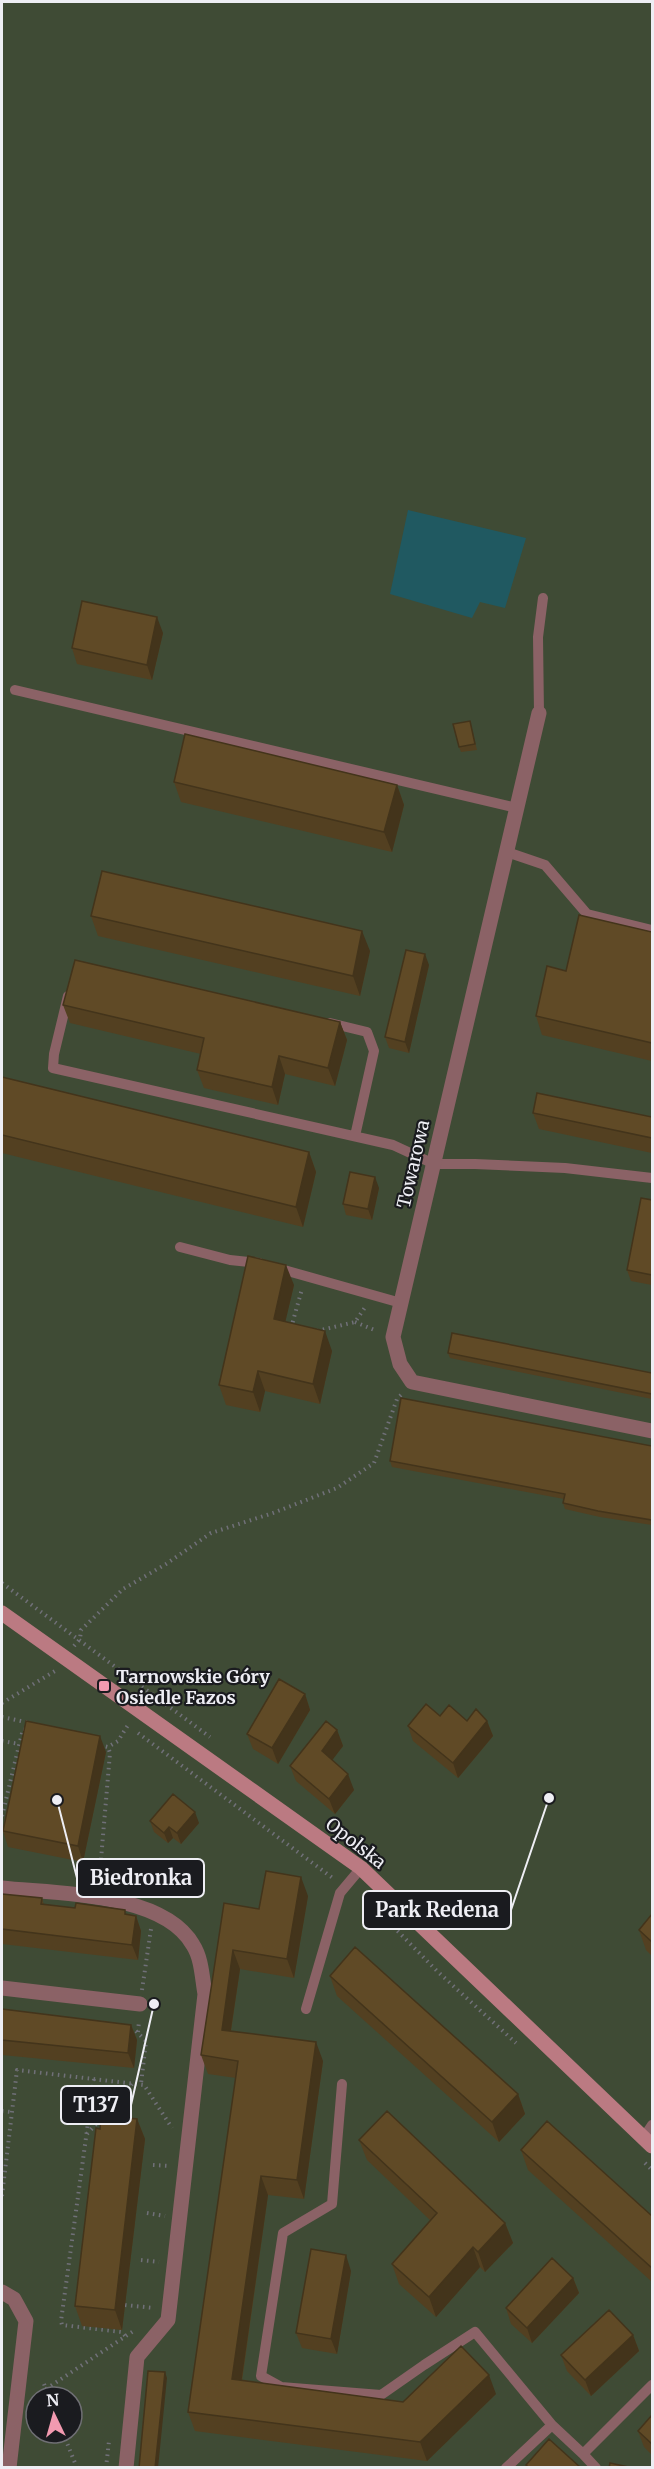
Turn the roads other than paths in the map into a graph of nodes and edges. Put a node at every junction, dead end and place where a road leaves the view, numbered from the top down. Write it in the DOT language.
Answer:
graph roads {
  1 [pos="543,598"];
  2 [pos="15,690"];
  3 [pos="539,713"];
  4 [pos="517,808"];
  5 [pos="507,852"];
  6 [pos="652,930"];
  7 [pos="72,981"];
  8 [pos="322,1022"];
  9 [pos="356,1136"];
  10 [pos="434,1164"];
  11 [pos="652,1178"];
  12 [pos="180,1247"];
  13 [pos="401,1303"];
  14 [pos="652,1431"];
  15 [pos="2,1613"];
  16 [pos="361,1868"];
  17 [pos="2,1888"];
  18 [pos="2,1988"];
  19 [pos="140,2004"];
  20 [pos="306,2009"];
  21 [pos="342,2084"];
  22 [pos="650,2136"];
  23 [pos="2,2292"];
  24 [pos="652,2385"];
  25 [pos="552,2425"];
  26 [pos="583,2454"];
  27 [pos="9,2468"];
  28 [pos="126,2468"];
  29 [pos="506,2468"];
  30 [pos="596,2468"];
  1 -- 3 [label="lane"];
  2 -- 4 [label="lane"];
  3 -- 4 [label="street, Towarowa"];
  4 -- 5 [label="street, Towarowa"];
  5 -- 6 [label="lane"];
  5 -- 10 [label="street, Towarowa"];
  7 -- 9 [label="lane"];
  8 -- 9 [label="lane"];
  9 -- 10 [label="lane"];
  10 -- 11 [label="lane"];
  10 -- 13 [label="street, Towarowa"];
  12 -- 13 [label="lane"];
  13 -- 14 [label="street, Towarowa"];
  15 -- 16 [label="street, Opolska"];
  16 -- 20 [label="lane"];
  16 -- 22 [label="street, Opolska"];
  17 -- 28 [label="street"];
  18 -- 19 [label="street"];
  21 -- 25 [label="lane"];
  23 -- 27 [label="street"];
  24 -- 26 [label="lane"];
  25 -- 26 [label="lane"];
  25 -- 29 [label="lane"];
  26 -- 30 [label="lane"];
}
